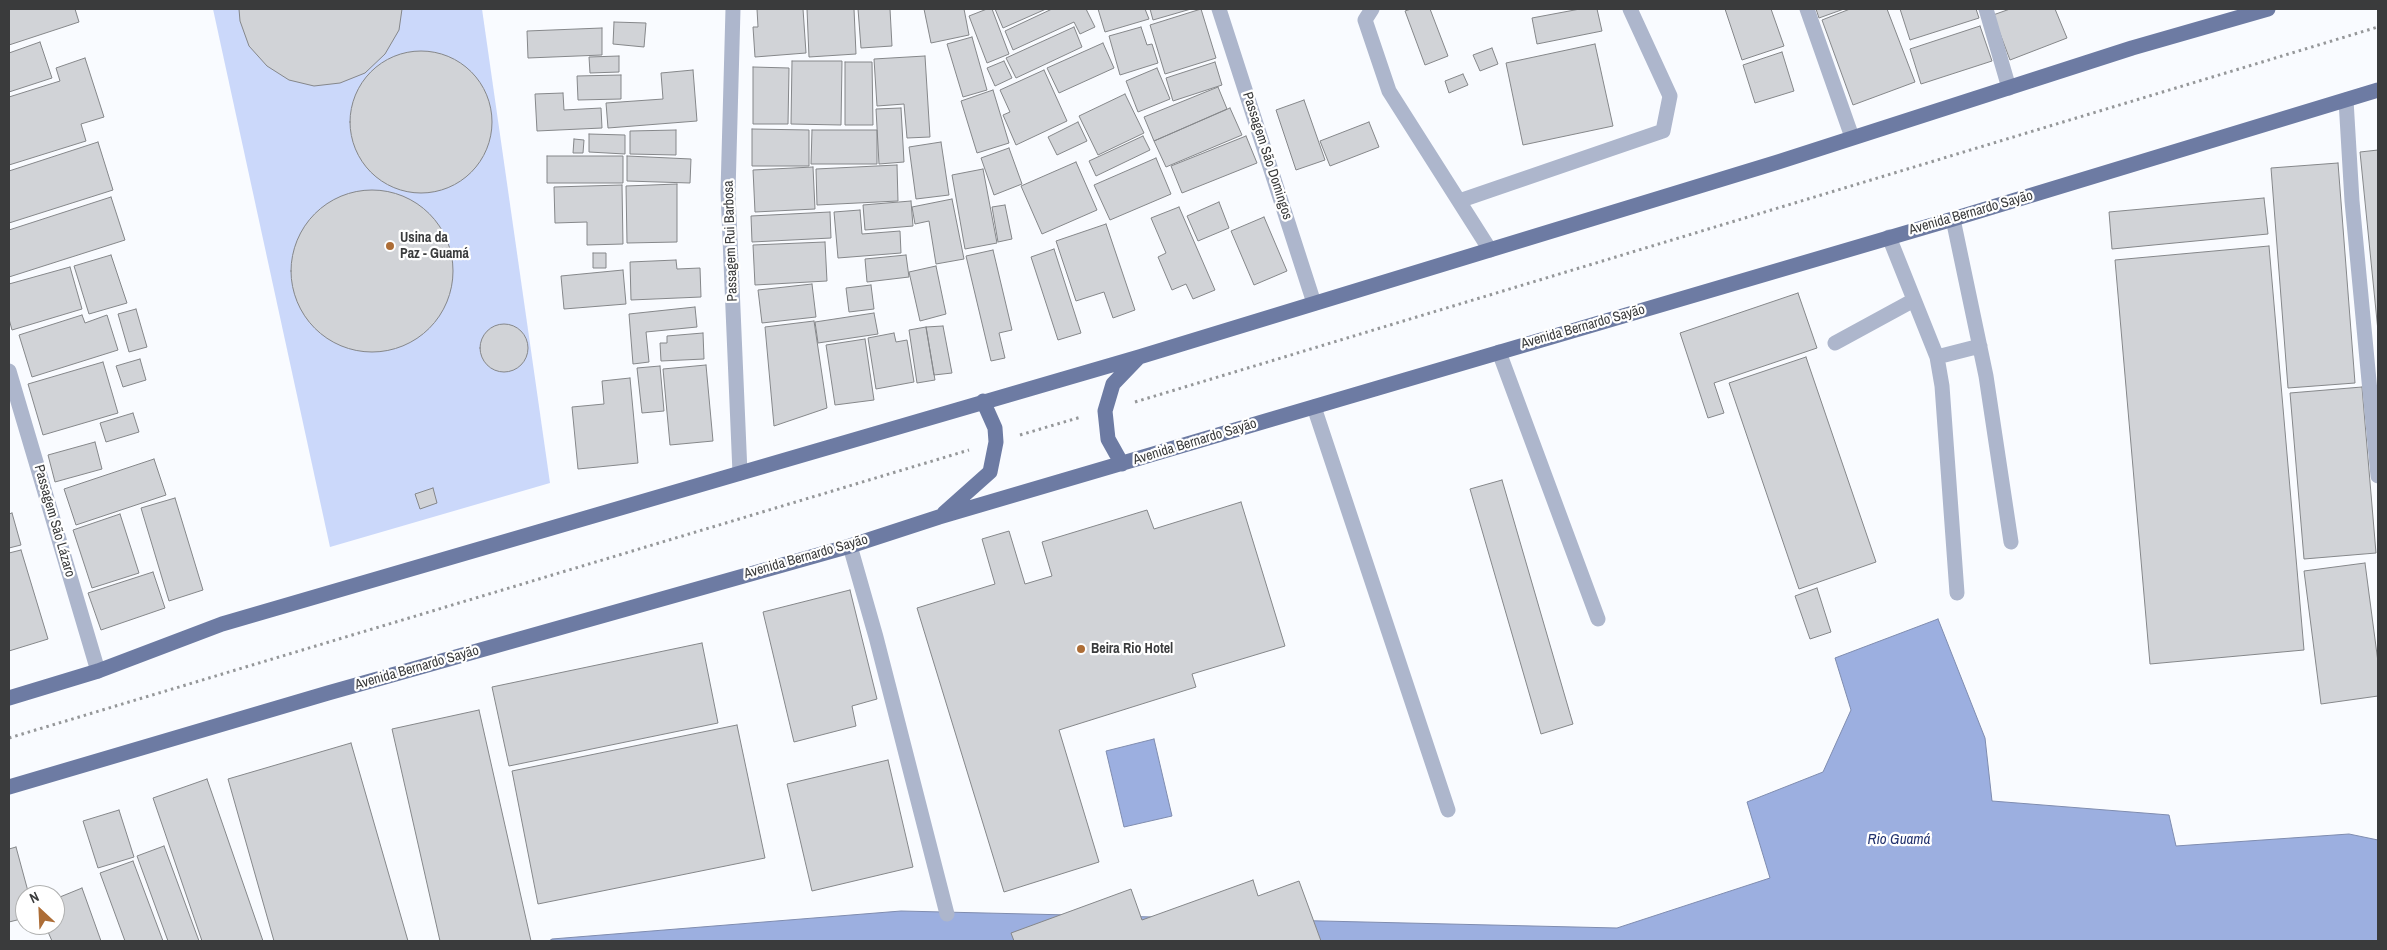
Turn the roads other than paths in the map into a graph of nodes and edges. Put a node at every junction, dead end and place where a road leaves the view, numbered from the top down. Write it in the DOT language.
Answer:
graph roads {
  1 [pos="733,9"];
  2 [pos="1219,9"];
  3 [pos="1372,9"];
  4 [pos="1630,9"];
  5 [pos="1807,9"];
  6 [pos="1986,9"];
  7 [pos="2268,9"];
  8 [pos="2009,88"];
  9 [pos="2378,90"];
  10 [pos="2346,100"];
  11 [pos="1852,137"];
  12 [pos="1460,201"];
  13 [pos="1953,219"];
  14 [pos="1889,236"];
  15 [pos="1490,250"];
  16 [pos="1914,300"];
  17 [pos="1314,303"];
  18 [pos="1835,343"];
  19 [pos="1980,346"];
  20 [pos="1499,352"];
  21 [pos="1139,357"];
  22 [pos="1937,357"];
  23 [pos="9,371"];
  24 [pos="984,401"];
  25 [pos="1314,407"];
  26 [pos="1122,464"];
  27 [pos="740,473"];
  28 [pos="2378,476"];
  29 [pos="939,517"];
  30 [pos="2011,542"];
  31 [pos="850,546"];
  32 [pos="1957,594"];
  33 [pos="1598,619"];
  34 [pos="98,671"];
  35 [pos="9,698"];
  36 [pos="9,787"];
  37 [pos="1448,810"];
  38 [pos="947,914"];
  1 -- 27 [label="street, Passagem Rui Barbosa"];
  2 -- 17 [label="street, Passagem São Domingos"];
  3 -- 12 [label="street"];
  4 -- 12 [label="street"];
  5 -- 11 [label="street"];
  6 -- 8 [label="street"];
  7 -- 8 [label="main road"];
  8 -- 11 [label="main road"];
  9 -- 10 [label="main road, Avenida Bernardo Sayão"];
  10 -- 13 [label="main road, Avenida Bernardo Sayão"];
  10 -- 28 [label="street"];
  11 -- 15 [label="main road"];
  12 -- 15 [label="street"];
  13 -- 14 [label="main road, Avenida Bernardo Sayão"];
  13 -- 19 [label="street"];
  14 -- 16 [label="street"];
  14 -- 20 [label="main road, Avenida Bernardo Sayão"];
  15 -- 17 [label="main road"];
  16 -- 18 [label="street"];
  16 -- 22 [label="street"];
  17 -- 21 [label="main road"];
  19 -- 22 [label="street"];
  19 -- 30 [label="street"];
  20 -- 25 [label="main road, Avenida Bernardo Sayão"];
  20 -- 33 [label="street"];
  21 -- 24 [label="main road"];
  21 -- 26 [label="main road"];
  22 -- 32 [label="street"];
  23 -- 34 [label="street, Passagem São Lázaro"];
  24 -- 27 [label="main road"];
  24 -- 29 [label="main road"];
  25 -- 26 [label="main road, Avenida Bernardo Sayão"];
  25 -- 37 [label="street"];
  26 -- 29 [label="main road, Avenida Bernardo Sayão"];
  27 -- 34 [label="main road"];
  29 -- 31 [label="main road, Avenida Bernardo Sayão"];
  31 -- 36 [label="main road, Avenida Bernardo Sayão"];
  31 -- 38 [label="street"];
  34 -- 35 [label="main road"];
}
